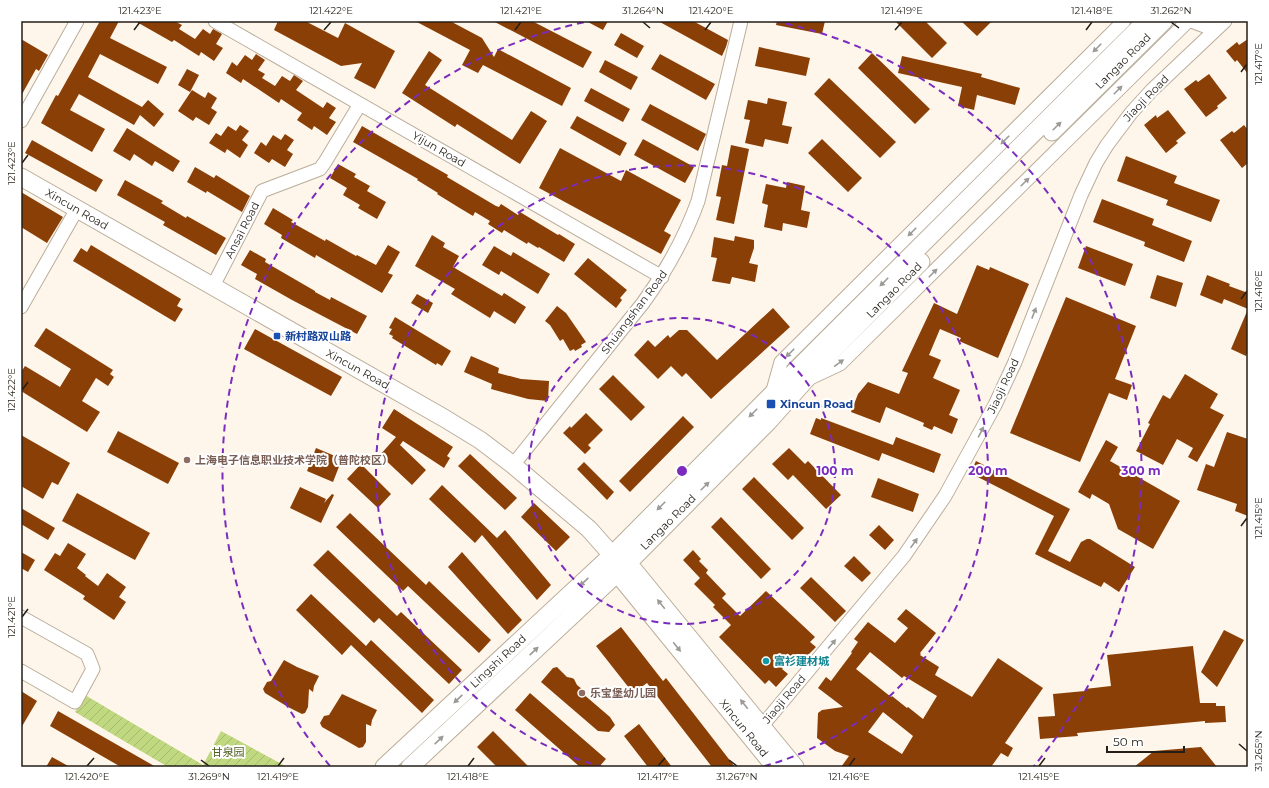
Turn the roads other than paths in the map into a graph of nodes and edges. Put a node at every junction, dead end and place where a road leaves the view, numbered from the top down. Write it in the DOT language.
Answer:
graph roads {
  1 [pos="77,21"];
  2 [pos="215,21"];
  3 [pos="741,21"];
  4 [pos="1124,21"];
  5 [pos="1146,21"];
  6 [pos="1164,21"];
  7 [pos="1190,21"];
  8 [pos="1225,21"];
  9 [pos="1215,30"];
  10 [pos="360,104"];
  11 [pos="21,121"];
  12 [pos="21,177"];
  13 [pos="986,189"];
  14 [pos="77,209"];
  15 [pos="662,277"];
  16 [pos="213,286"];
  17 [pos="21,307"];
  18 [pos="805,381"];
  19 [pos="772,394"];
  20 [pos="513,465"];
  21 [pos="612,555"];
  22 [pos="623,568"];
  23 [pos="21,617"];
  24 [pos="21,671"];
  25 [pos="757,731"];
  26 [pos="384,767"];
  27 [pos="410,767"];
  28 [pos="775,767"];
  29 [pos="795,767"];
  1 -- 11 [label="street"];
  2 -- 10 [label="street, Yijun Road"];
  3 -- 15 [label="street, Shuangshan Road"];
  4 -- 19 [label="street, one-way"];
  5 -- 13 [label="main road, Langao Road"];
  13 -- 6 [label="main road, Langao Road, one-way"];
  7 -- 9 [label="street"];
  18 -- 7 [label="street, one-way"];
  8 -- 9 [label="street, Jiaoji Road"];
  25 -- 9 [label="street, Jiaoji Road, one-way"];
  10 -- 15 [label="street, Yijun Road"];
  10 -- 16 [label="street, Ansai Road"];
  12 -- 14 [label="main road, Xincun Road"];
  13 -- 18 [label="main road, Langao Road"];
  13 -- 19 [label="main road, Langao Road, one-way"];
  14 -- 16 [label="main road, Xincun Road"];
  14 -- 17 [label="street"];
  15 -- 20 [label="street, Shuangshan Road"];
  16 -- 20 [label="main road, Xincun Road"];
  22 -- 18 [label="main road, Langao Road, one-way"];
  19 -- 21 [label="main road, Langao Road, one-way"];
  20 -- 21 [label="main road, Xincun Road"];
  21 -- 22 [label="main road, Xincun Road"];
  21 -- 26 [label="main road, Lingshi Road, one-way"];
  22 -- 25 [label="main road, Xincun Road"];
  27 -- 22 [label="main road, Lingshi Road, one-way"];
  23 -- 24 [label="street"];
  25 -- 28 [label="main road, Xincun Road"];
  25 -- 29 [label="main road, Xincun Road"];
}
